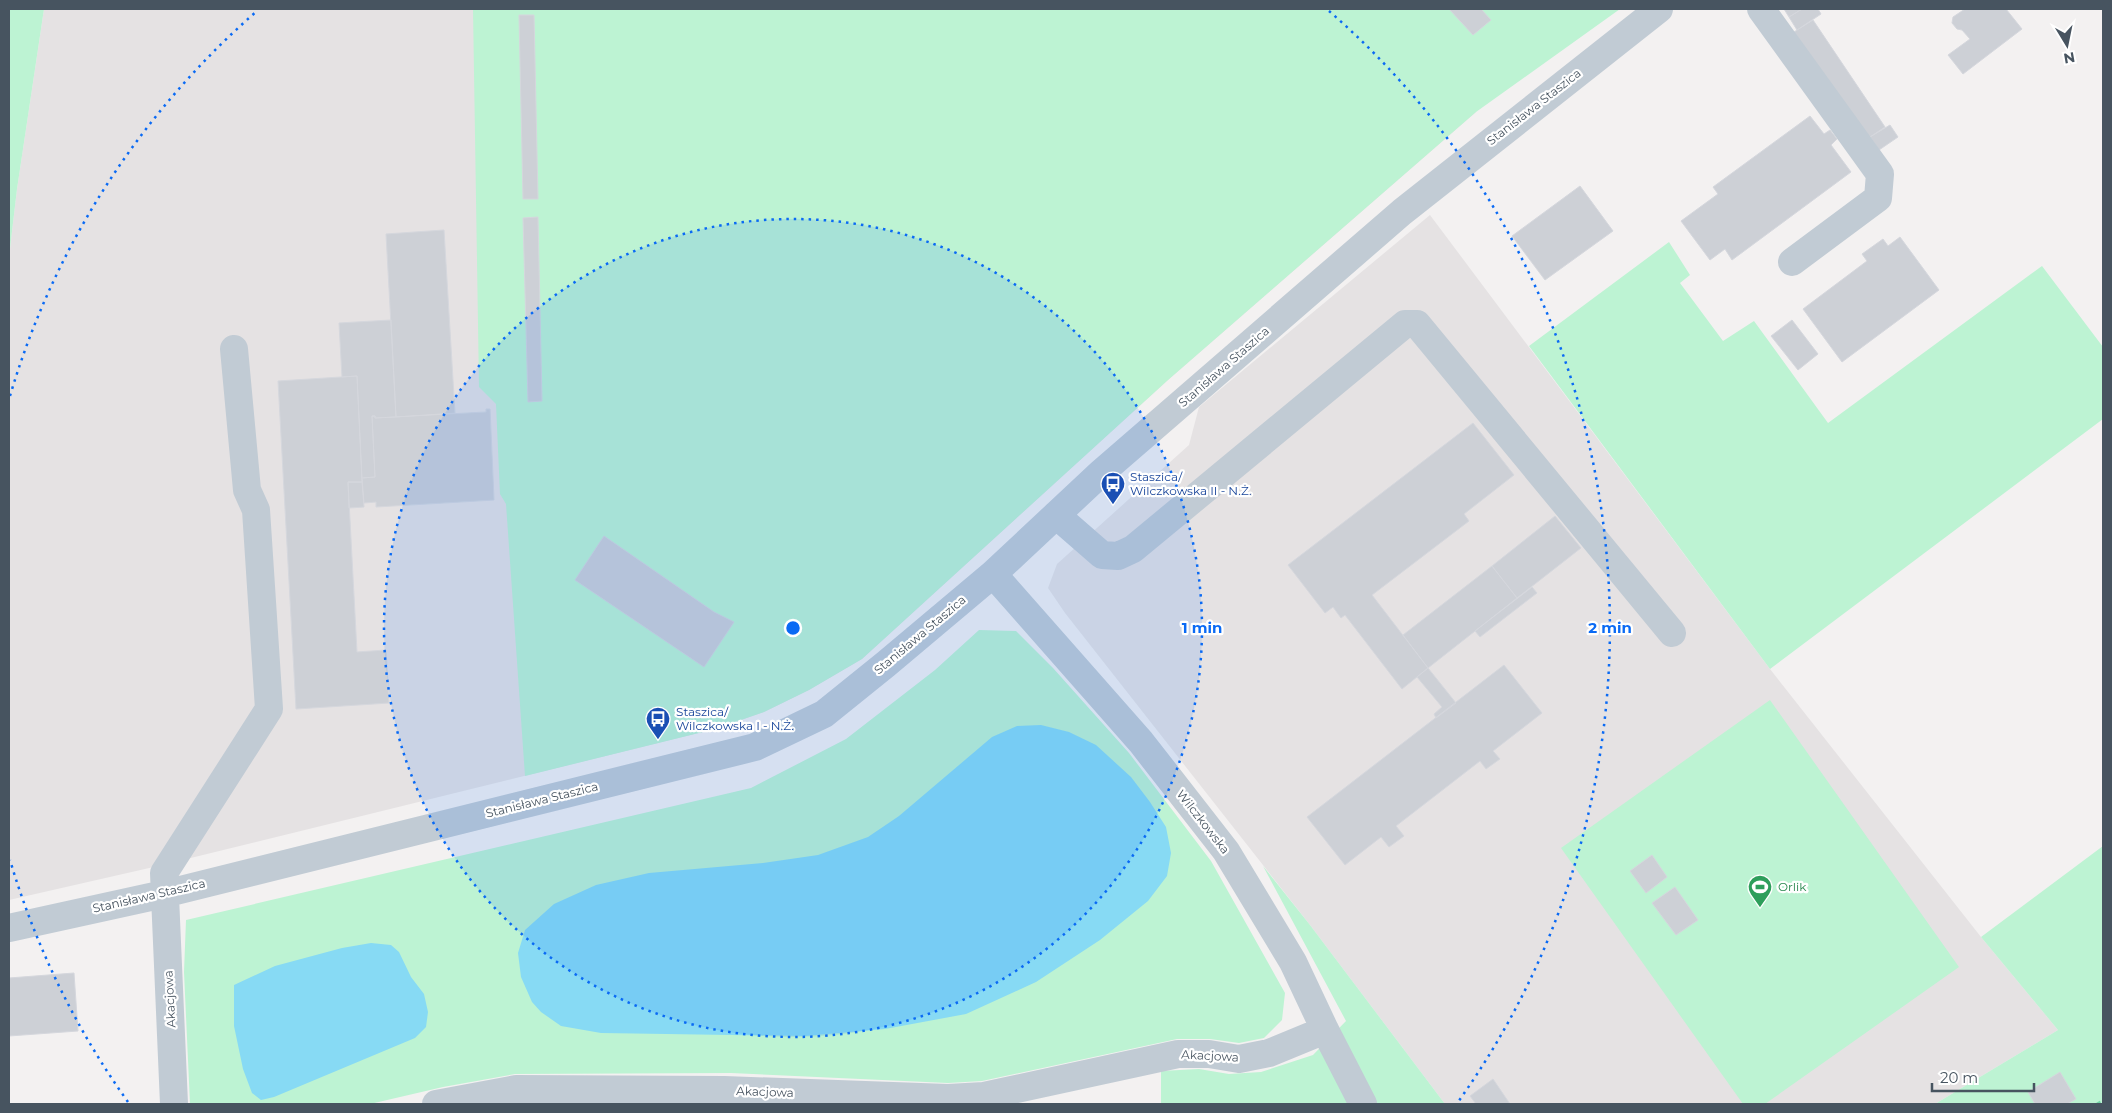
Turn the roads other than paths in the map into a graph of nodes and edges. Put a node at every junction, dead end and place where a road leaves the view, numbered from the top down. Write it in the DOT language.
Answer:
graph roads {
  1 [pos="1659,9"];
  2 [pos="1761,9"];
  3 [pos="1792,262"];
  4 [pos="234,350"];
  5 [pos="1056,514"];
  6 [pos="993,574"];
  7 [pos="1672,633"];
  8 [pos="164,894"];
  9 [pos="9,928"];
  10 [pos="1325,1030"];
  11 [pos="174,1104"];
  12 [pos="436,1104"];
  13 [pos="1363,1104"];
  1 -- 5 [label="street, Stanisława Staszica"];
  2 -- 3 [label="street"];
  4 -- 8 [label="street, Akacjowa"];
  5 -- 6 [label="street, Stanisława Staszica"];
  5 -- 7 [label="street"];
  6 -- 8 [label="street, Stanisława Staszica"];
  6 -- 10 [label="street, Wilczkowska"];
  8 -- 9 [label="street, Stanisława Staszica"];
  8 -- 11 [label="street, Akacjowa"];
  10 -- 12 [label="street, Akacjowa"];
  10 -- 13 [label="street, Wilczkowska"];
}
